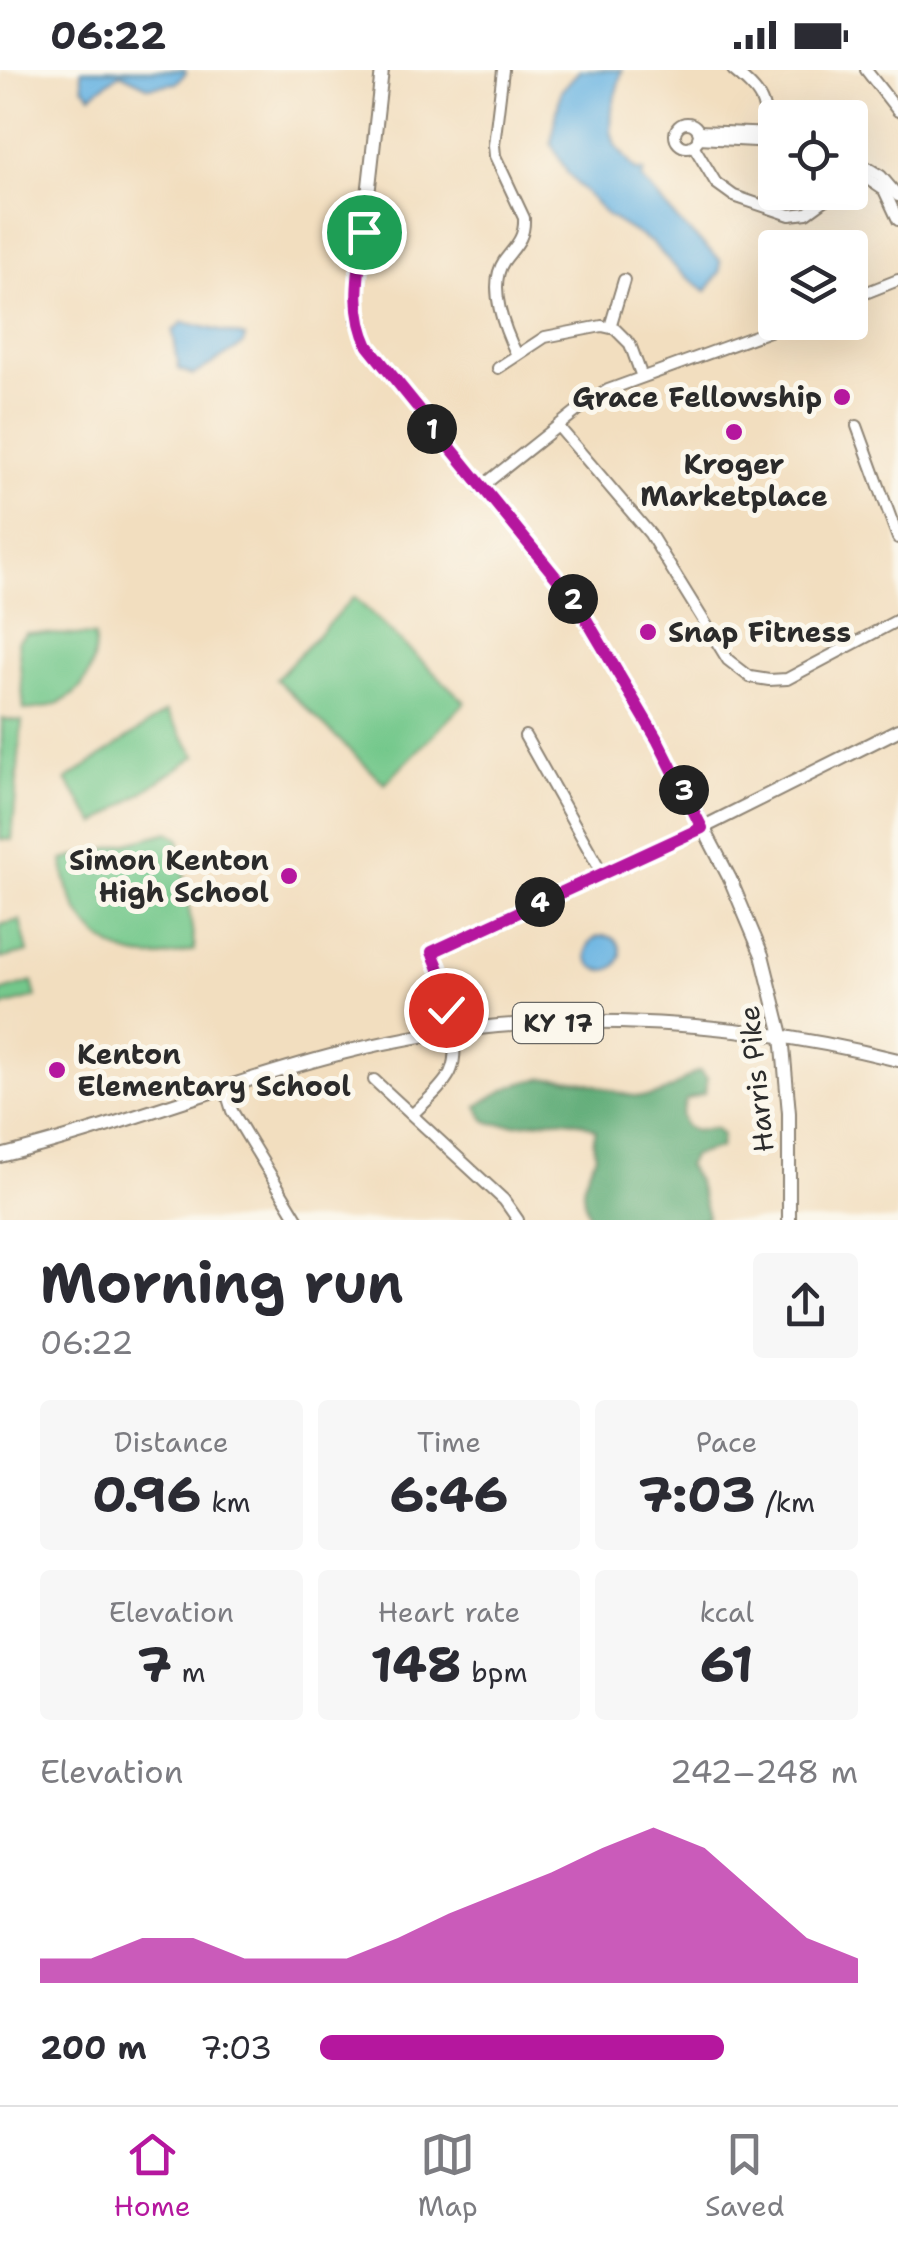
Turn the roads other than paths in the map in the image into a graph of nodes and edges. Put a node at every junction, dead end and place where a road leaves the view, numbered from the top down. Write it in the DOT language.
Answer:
graph roads {
  1 [pos="382,70"];
  2 [pos="503,70"];
  3 [pos="733,70"];
  4 [pos="866,70"];
  5 [pos="761,100"];
  6 [pos="898,111"];
  7 [pos="758,137"];
  8 [pos="868,172"];
  9 [pos="868,178"];
  10 [pos="898,196"];
  11 [pos="758,204"];
  12 [pos="775,210"];
  13 [pos="811,210"];
  14 [pos="898,220"];
  15 [pos="624,280"];
  16 [pos="898,280"];
  17 [pos="868,292"];
  18 [pos="610,328"];
  19 [pos="758,335"];
  20 [pos="517,355"];
  21 [pos="498,368"];
  22 [pos="642,377"];
  23 [pos="558,426"];
  24 [pos="857,426"];
  25 [pos="480,488"];
  26 [pos="898,538"];
  27 [pos="898,620"];
  28 [pos="898,730"];
  29 [pos="526,736"];
  30 [pos="702,828"];
  31 [pos="602,874"];
  32 [pos="451,1030"];
  33 [pos="782,1035"];
  34 [pos="898,1060"];
  35 [pos="374,1080"];
  36 [pos="225,1088"];
  37 [pos="414,1114"];
  38 [pos="0,1156"];
  39 [pos="298,1220"];
  40 [pos="518,1220"];
  41 [pos="790,1220"];
  1 -- 25 [label="main road, Harris Pike"];
  2 -- 20 [label="street"];
  3 -- 5 [label="street"];
  4 -- 6 [label="street"];
  7 -- 11 [label="street"];
  8 -- 10 [label="street"];
  9 -- 14 [label="street"];
  12 -- 13 [label="street"];
  15 -- 18 [label="street"];
  16 -- 17 [label="street"];
  18 -- 20 [label="street"];
  18 -- 22 [label="street"];
  19 -- 22 [label="street"];
  20 -- 21 [label="street"];
  22 -- 23 [label="street"];
  23 -- 25 [label="street"];
  23 -- 27 [label="street"];
  24 -- 26 [label="street"];
  25 -- 30 [label="main road, Harris Pike"];
  28 -- 30 [label="main road"];
  29 -- 31 [label="street"];
  30 -- 31 [label="street"];
  30 -- 33 [label="main road, Harris Pike"];
  31 -- 32 [label="street"];
  32 -- 33 [label="main road, KY 17"];
  32 -- 36 [label="main road, KY 17"];
  32 -- 37 [label="street"];
  33 -- 34 [label="main road, KY 17"];
  33 -- 41 [label="main road, Harris Pike"];
  35 -- 37 [label="street"];
  36 -- 38 [label="main road, KY 17"];
  36 -- 39 [label="street"];
  37 -- 40 [label="street"];
}
